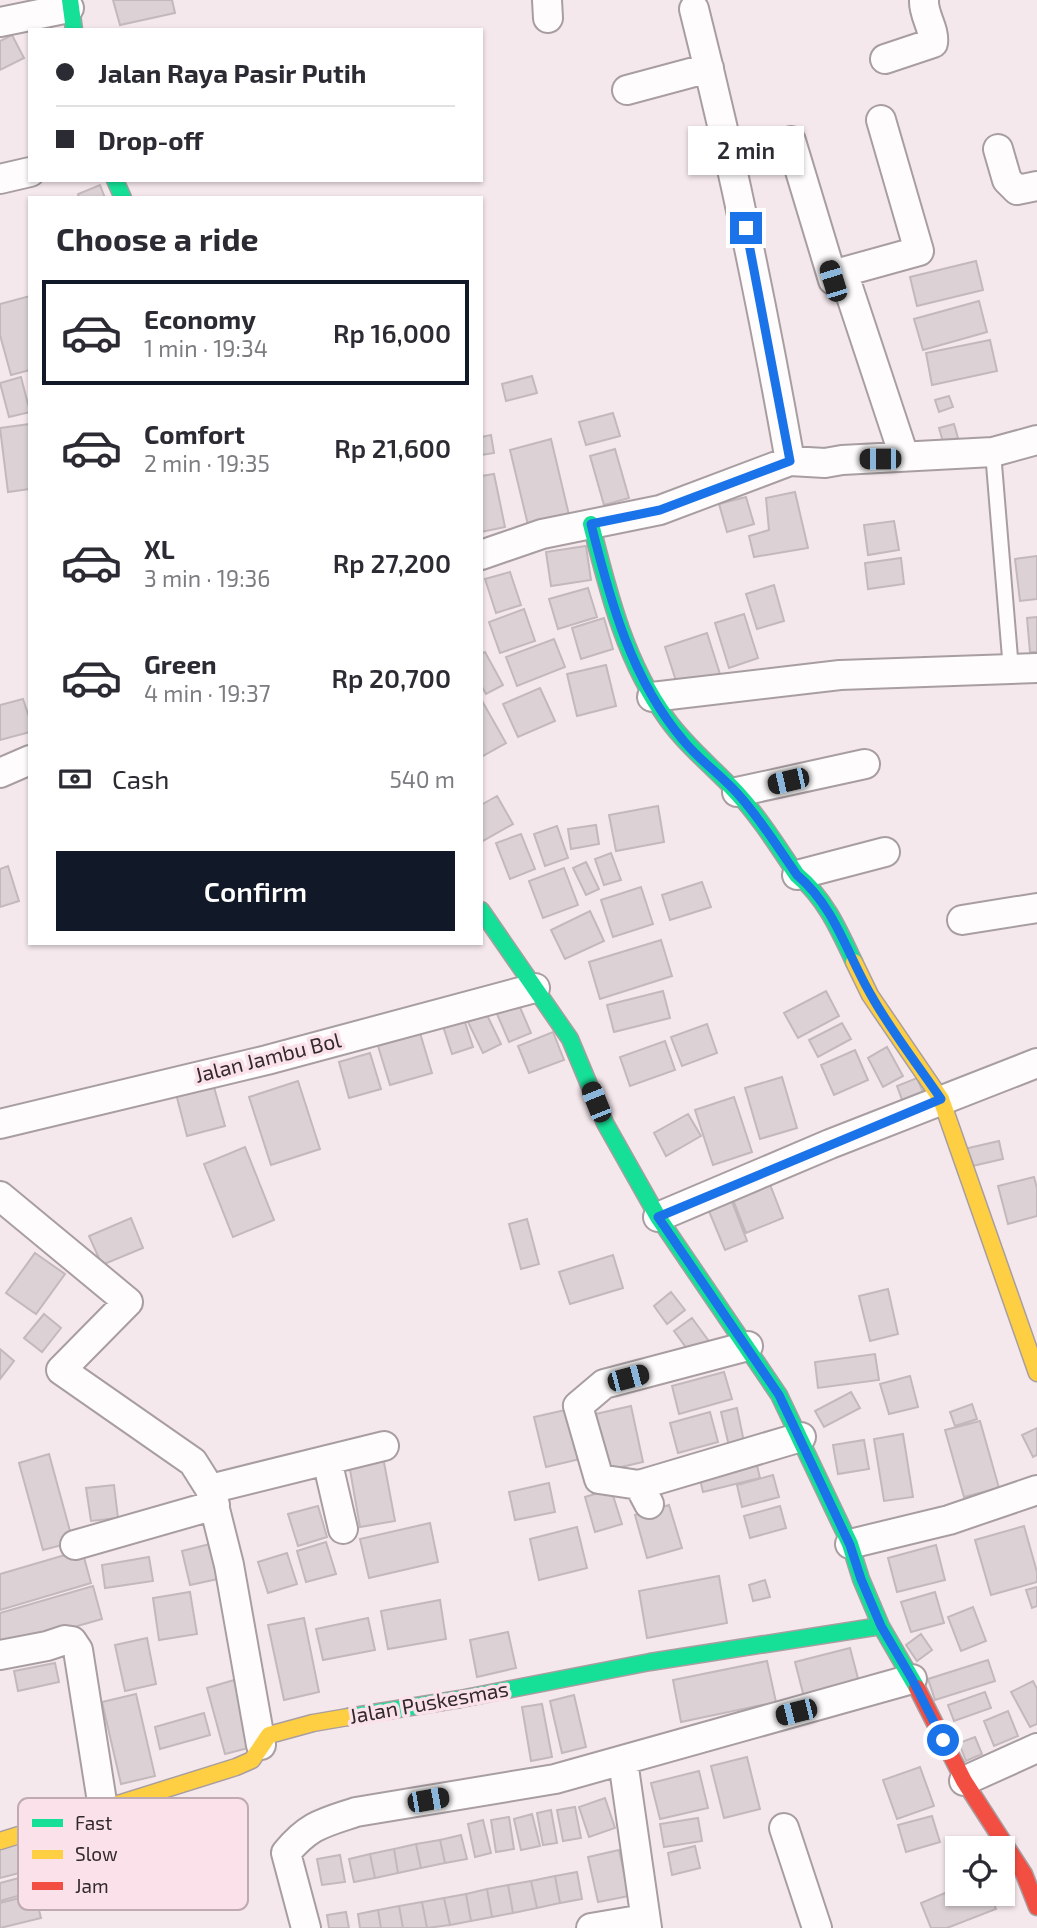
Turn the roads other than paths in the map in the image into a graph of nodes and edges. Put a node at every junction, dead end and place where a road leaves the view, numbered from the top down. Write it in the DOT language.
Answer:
graph roads {
  1 [pos="924,0"];
  2 [pos="694,9"];
  3 [pos="71,13"];
  4 [pos="0,22"];
  5 [pos="885,60"];
  6 [pos="709,68"];
  7 [pos="627,90"];
  8 [pos="881,120"];
  9 [pos="791,141"];
  10 [pos="998,149"];
  11 [pos="28,172"];
  12 [pos="0,179"];
  13 [pos="1037,186"];
  14 [pos="843,272"];
  15 [pos="1037,440"];
  16 [pos="993,452"];
  17 [pos="904,456"];
  18 [pos="790,461"];
  19 [pos="591,524"];
  20 [pos="483,554"];
  21 [pos="1024,669"];
  22 [pos="652,697"];
  23 [pos="28,761"];
  24 [pos="865,764"];
  25 [pos="0,773"];
  26 [pos="737,792"];
  27 [pos="885,852"];
  28 [pos="797,875"];
  29 [pos="1037,908"];
  30 [pos="483,912"];
  31 [pos="962,920"];
  32 [pos="535,988"];
  33 [pos="1037,1063"];
  34 [pos="941,1099"];
  35 [pos="0,1124"];
  36 [pos="0,1196"];
  37 [pos="658,1217"];
  38 [pos="748,1346"];
  39 [pos="1037,1373"];
  40 [pos="801,1437"];
  41 [pos="384,1446"];
  42 [pos="327,1460"];
  43 [pos="1037,1490"];
  44 [pos="213,1497"];
  45 [pos="343,1529"];
  46 [pos="75,1545"];
  47 [pos="850,1545"];
  48 [pos="881,1626"];
  49 [pos="0,1655"];
  50 [pos="912,1679"];
  51 [pos="261,1745"];
  52 [pos="1037,1748"];
  53 [pos="624,1761"];
  54 [pos="964,1782"];
  55 [pos="101,1798"];
  56 [pos="135,1798"];
  57 [pos="784,1828"];
  58 [pos="18,1835"];
  59 [pos="0,1841"];
  60 [pos="1037,1907"];
  61 [pos="646,1923"];
  62 [pos="306,1928"];
  63 [pos="591,1928"];
  64 [pos="817,1928"];
  1 -- 5 [label="street"];
  2 -- 6 [label="street"];
  3 -- 4 [label="street"];
  6 -- 7 [label="street"];
  6 -- 18 [label="street"];
  8 -- 14 [label="street"];
  9 -- 14 [label="street"];
  10 -- 13 [label="street"];
  11 -- 12 [label="street"];
  14 -- 17 [label="street"];
  15 -- 16 [label="street"];
  16 -- 17 [label="street"];
  16 -- 21 [label="lane"];
  17 -- 18 [label="street"];
  18 -- 19 [label="street"];
  19 -- 20 [label="street"];
  19 -- 22 [label="street"];
  21 -- 22 [label="street"];
  22 -- 26 [label="street"];
  23 -- 25 [label="street"];
  24 -- 26 [label="street"];
  26 -- 28 [label="street"];
  27 -- 28 [label="street"];
  28 -- 34 [label="street"];
  29 -- 31 [label="street"];
  30 -- 32 [label="street"];
  32 -- 35 [label="street, Jalan Jambu Bol"];
  32 -- 37 [label="street"];
  33 -- 34 [label="street"];
  34 -- 37 [label="street"];
  34 -- 39 [label="street"];
  36 -- 44 [label="street"];
  37 -- 38 [label="street"];
  38 -- 40 [label="street"];
  38 -- 40 [label="street"];
  40 -- 47 [label="street"];
  41 -- 42 [label="street"];
  42 -- 44 [label="street"];
  42 -- 45 [label="street"];
  43 -- 47 [label="street"];
  44 -- 46 [label="street"];
  44 -- 51 [label="street"];
  47 -- 48 [label="street"];
  48 -- 50 [label="street"];
  48 -- 51 [label="street, Jalan Puskesmas"];
  49 -- 55 [label="street"];
  50 -- 53 [label="street"];
  50 -- 54 [label="street"];
  51 -- 56 [label="street, Jalan Puskesmas"];
  52 -- 54 [label="street"];
  53 -- 61 [label="street"];
  53 -- 62 [label="street"];
  54 -- 60 [label="street"];
  57 -- 64 [label="street"];
  58 -- 59 [label="street, Jalan Puskesmas"];
  61 -- 63 [label="street"];
}
